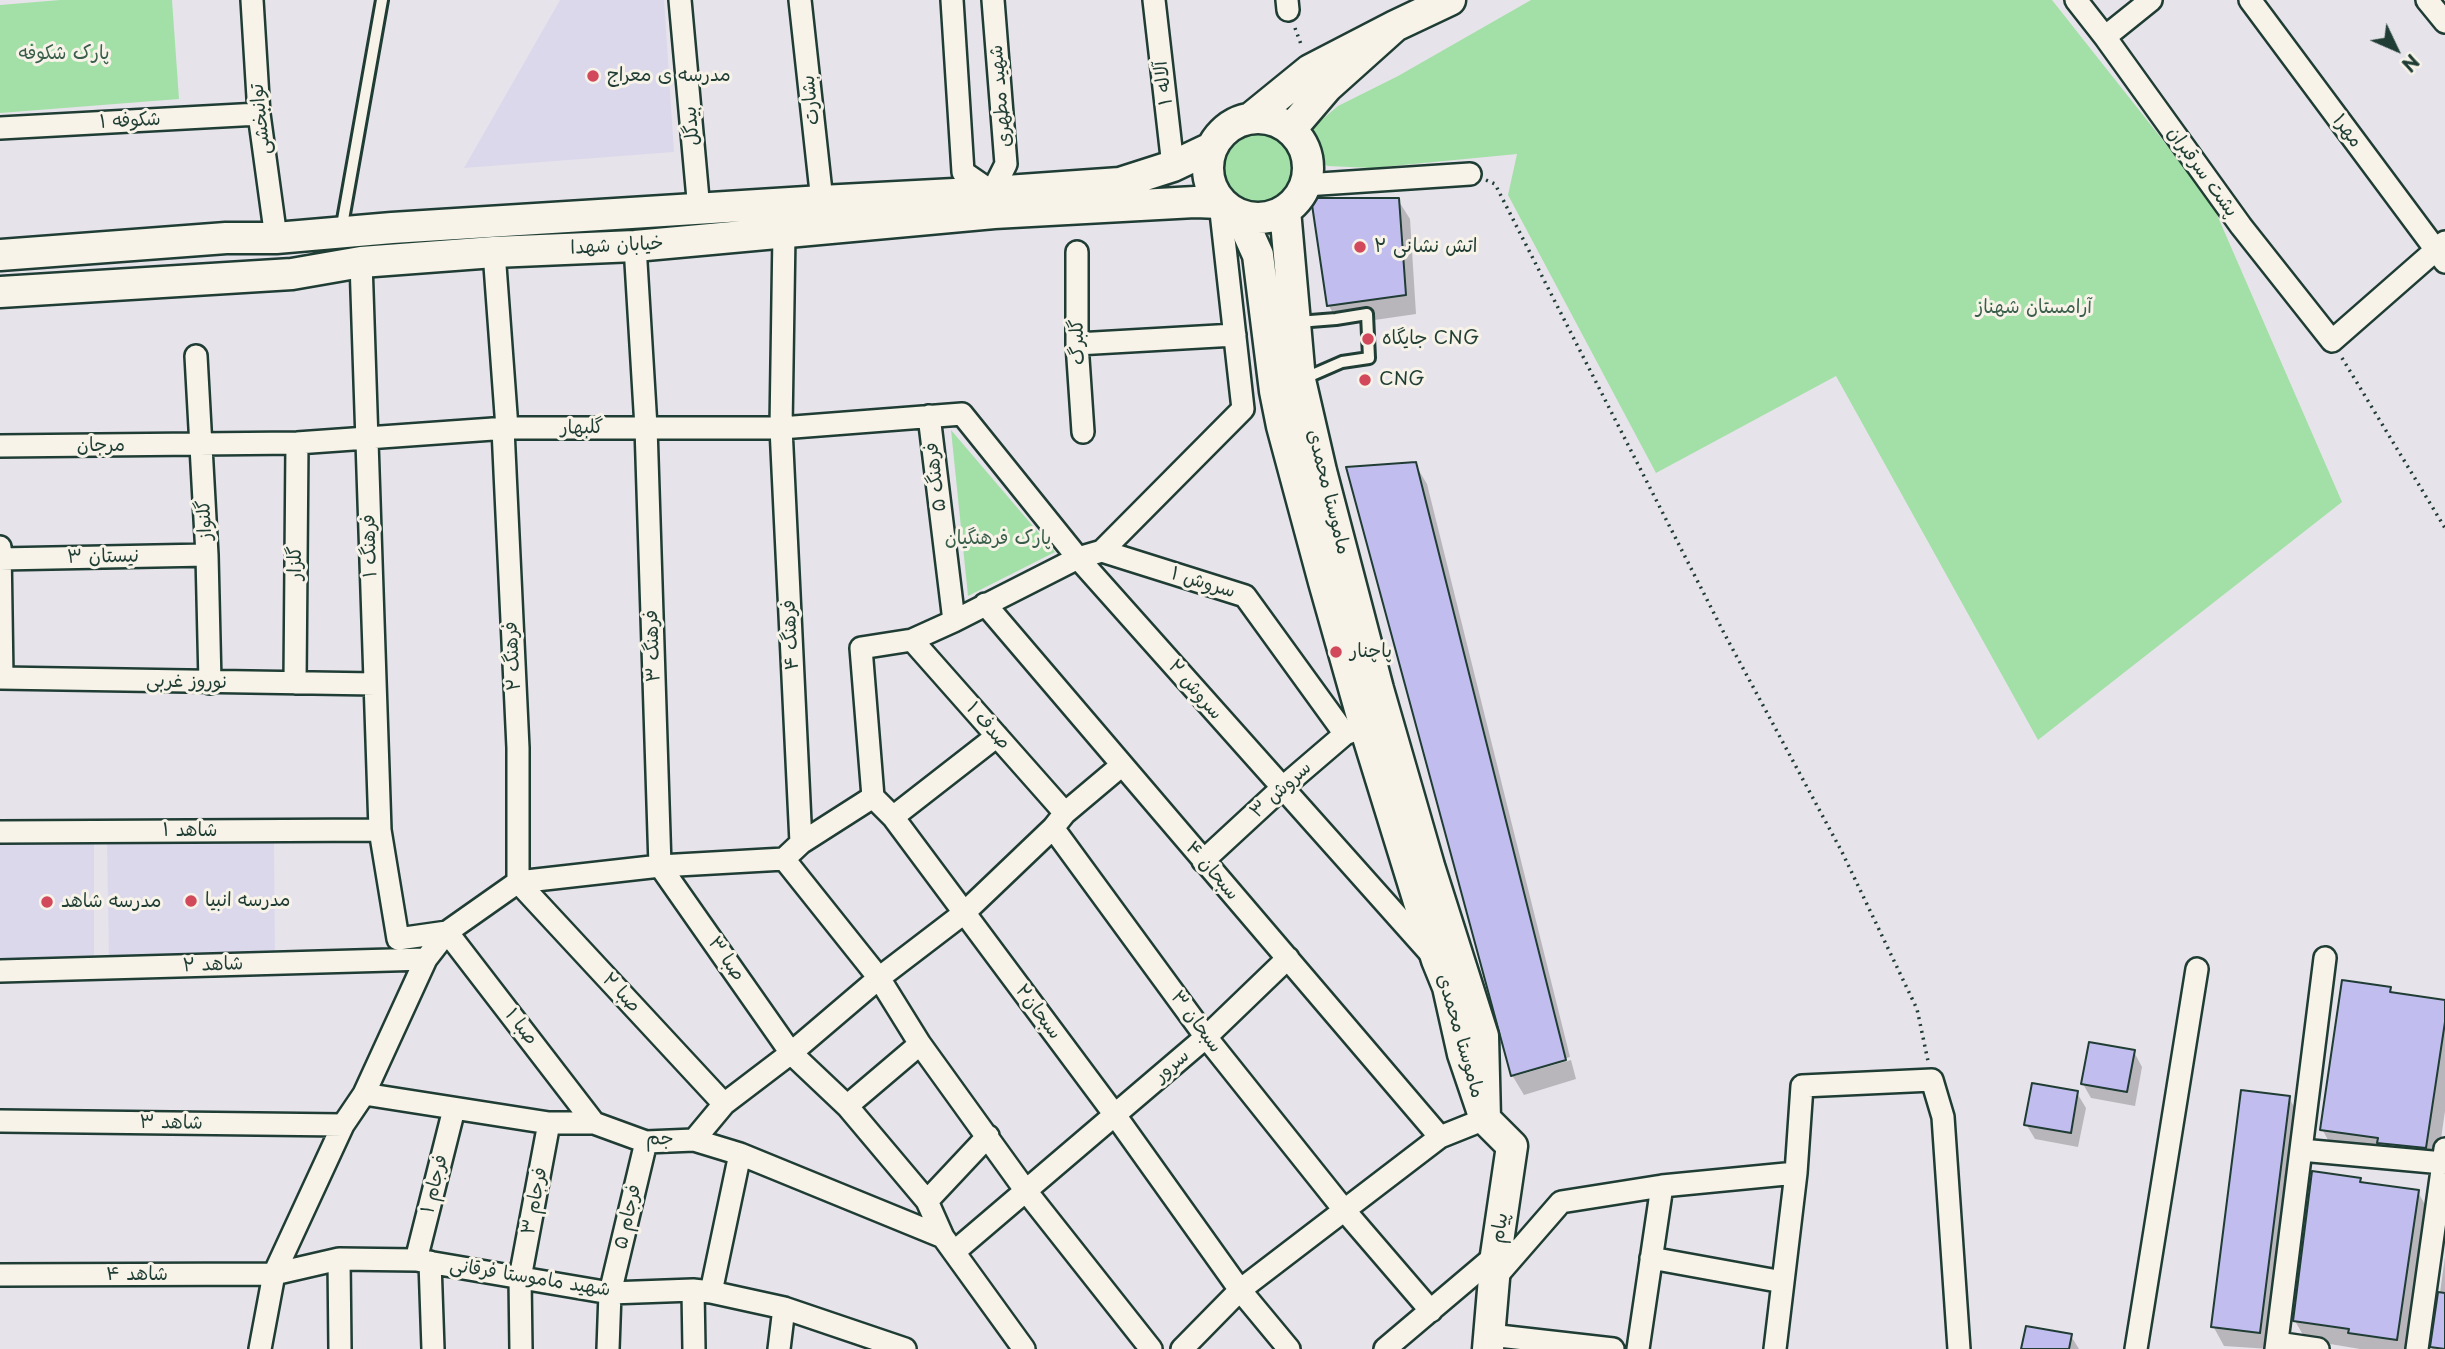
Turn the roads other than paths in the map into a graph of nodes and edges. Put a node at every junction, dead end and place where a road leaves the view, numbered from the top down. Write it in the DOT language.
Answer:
graph roads {
  1 [pos="252,0"];
  2 [pos="382,0"];
  3 [pos="680,0"];
  4 [pos="800,0"];
  5 [pos="952,0"];
  6 [pos="993,0"];
  7 [pos="1154,0"];
  8 [pos="1450,0"];
  9 [pos="2076,0"];
  10 [pos="2151,0"];
  11 [pos="2250,0"];
  12 [pos="2427,0"];
  13 [pos="2445,22"];
  14 [pos="1395,26"];
  15 [pos="2105,37"];
  16 [pos="259,114"];
  17 [pos="1251,118"];
  18 [pos="0,128"];
  19 [pos="1291,129"];
  20 [pos="1211,148"];
  21 [pos="1173,166"];
  22 [pos="1471,174"];
  23 [pos="1305,185"];
  24 [pos="822,201"];
  25 [pos="993,203"];
  26 [pos="699,210"];
  27 [pos="1230,210"];
  28 [pos="1285,210"];
  29 [pos="340,232"];
  30 [pos="784,233"];
  31 [pos="276,238"];
  32 [pos="635,246"];
  33 [pos="494,252"];
  34 [pos="1077,252"];
  35 [pos="2442,252"];
  36 [pos="0,255"];
  37 [pos="361,262"];
  38 [pos="0,292"];
  39 [pos="1294,323"];
  40 [pos="1235,335"];
  41 [pos="1077,344"];
  42 [pos="196,356"];
  43 [pos="1300,380"];
  44 [pos="962,414"];
  45 [pos="929,416"];
  46 [pos="646,427"];
  47 [pos="781,428"];
  48 [pos="505,429"];
  49 [pos="1083,432"];
  50 [pos="366,438"];
  51 [pos="296,443"];
  52 [pos="202,445"];
  53 [pos="0,446"];
  54 [pos="0,547"];
  55 [pos="1102,551"];
  56 [pos="206,555"];
  57 [pos="1078,558"];
  58 [pos="0,559"];
  59 [pos="985,604"];
  60 [pos="954,621"];
  61 [pos="912,640"];
  62 [pos="1,678"];
  63 [pos="210,683"];
  64 [pos="295,683"];
  65 [pos="375,684"];
  66 [pos="1355,730"];
  67 [pos="997,736"];
  68 [pos="1122,765"];
  69 [pos="1282,788"];
  70 [pos="873,797"];
  71 [pos="893,817"];
  72 [pos="1059,821"];
  73 [pos="380,830"];
  74 [pos="0,832"];
  75 [pos="802,843"];
  76 [pos="784,859"];
  77 [pos="1203,861"];
  78 [pos="660,866"];
  79 [pos="518,882"];
  80 [pos="964,913"];
  81 [pos="447,932"];
  82 [pos="1288,958"];
  83 [pos="2325,958"];
  84 [pos="426,959"];
  85 [pos="1437,960"];
  86 [pos="2197,969"];
  87 [pos="0,971"];
  88 [pos="879,978"];
  89 [pos="1206,1037"];
  90 [pos="920,1044"];
  91 [pos="791,1053"];
  92 [pos="364,1094"];
  93 [pos="724,1104"];
  94 [pos="847,1106"];
  95 [pos="454,1109"];
  96 [pos="1115,1115"];
  97 [pos="1485,1119"];
  98 [pos="0,1121"];
  99 [pos="549,1123"];
  100 [pos="594,1123"];
  101 [pos="343,1125"];
  102 [pos="988,1136"];
  103 [pos="1440,1137"];
  104 [pos="694,1140"];
  105 [pos="646,1142"];
  106 [pos="2301,1150"];
  107 [pos="740,1154"];
  108 [pos="2444,1156"];
  109 [pos="1796,1173"];
  110 [pos="1662,1186"];
  111 [pos="1026,1191"];
  112 [pos="927,1201"];
  113 [pos="1345,1211"];
  114 [pos="948,1245"];
  115 [pos="339,1258"];
  116 [pos="1651,1258"];
  117 [pos="423,1261"];
  118 [pos="1495,1267"];
  119 [pos="274,1274"];
  120 [pos="0,1275"];
  121 [pos="520,1278"];
  122 [pos="1783,1282"];
  123 [pos="1240,1290"];
  124 [pos="702,1291"];
  125 [pos="610,1293"];
  126 [pos="784,1308"];
  127 [pos="1431,1311"];
  128 [pos="1489,1342"];
  129 [pos="2277,1346"];
  130 [pos="260,1349"];
  131 [pos="340,1349"];
  132 [pos="433,1349"];
  133 [pos="521,1349"];
  134 [pos="608,1349"];
  135 [pos="694,1349"];
  136 [pos="779,1349"];
  137 [pos="905,1349"];
  138 [pos="1024,1349"];
  139 [pos="1151,1349"];
  140 [pos="1182,1349"];
  141 [pos="1289,1349"];
  142 [pos="1385,1349"];
  143 [pos="1613,1349"];
  144 [pos="1638,1349"];
  145 [pos="1775,1349"];
  146 [pos="1959,1349"];
  147 [pos="2136,1349"];
  148 [pos="2318,1349"];
  149 [pos="2417,1349"];
  1 -- 16 [label="street, توانبخشی"];
  2 -- 29 [label="lane"];
  3 -- 26 [label="street, بیدگل"];
  4 -- 24 [label="street, بشارت"];
  5 -- 25 [label="street"];
  6 -- 25 [label="street, شهید مطهری"];
  7 -- 21 [label="street, آلاله ۱"];
  8 -- 14 [label="main road"];
  9 -- 15 [label="street, پشت سرقبران"];
  10 -- 15 [label="street"];
  11 -- 35 [label="street, مهر۱"];
  12 -- 13 [label="street"];
  14 -- 17 [label="main road"];
  14 -- 19 [label="main road"];
  15 -- 35 [label="street, پشت سرقبران"];
  16 -- 18 [label="street, شکوفه ۱"];
  16 -- 31 [label="street, توانبخشی"];
  17 -- 19 [label="main road"];
  17 -- 20 [label="main road"];
  19 -- 23 [label="main road"];
  20 -- 21 [label="main road, خیابان شهدا"];
  20 -- 27 [label="main road"];
  21 -- 25 [label="main road, خیابان شهدا"];
  22 -- 23 [label="street"];
  23 -- 28 [label="main road"];
  24 -- 25 [label="main road, خیابان شهدا"];
  24 -- 26 [label="main road, خیابان شهدا"];
  25 -- 27 [label="main road, خیابان شهدا"];
  25 -- 30 [label="main road, خیابان شهدا"];
  26 -- 29 [label="main road, خیابان شهدا"];
  27 -- 28 [label="main road"];
  27 -- 40 [label="street"];
  27 -- 66 [label="main road, ماموستا محمدی"];
  28 -- 39 [label="main road, ماموستا محمدی"];
  29 -- 31 [label="main road, خیابان شهدا"];
  30 -- 32 [label="main road, خیابان شهدا"];
  30 -- 47 [label="street, فرهنگ ۴"];
  31 -- 36 [label="main road, خیابان شهدا"];
  32 -- 33 [label="main road, خیابان شهدا"];
  32 -- 46 [label="street, فرهنگ ۳"];
  33 -- 37 [label="main road, خیابان شهدا"];
  33 -- 48 [label="street, فرهنگ ۲"];
  34 -- 41 [label="street, گلبرگ"];
  37 -- 38 [label="main road, خیابان شهدا"];
  37 -- 50 [label="street, فرهنگ ۱"];
  39 -- 43 [label="main road, ماموستا محمدی"];
  39 -- 43 [label="lane"];
  40 -- 41 [label="street"];
  40 -- 55 [label="street"];
  41 -- 49 [label="street, گلبرگ"];
  42 -- 52 [label="street, گلنواز"];
  43 -- 97 [label="main road, ماموستا محمدی"];
  44 -- 45 [label="street, گلبهار"];
  44 -- 57 [label="street, سروش ۲"];
  45 -- 47 [label="street, گلبهار"];
  45 -- 60 [label="street, فرهنگ ۵"];
  46 -- 47 [label="street, گلبهار"];
  46 -- 48 [label="street, گلبهار"];
  46 -- 78 [label="street, فرهنگ ۳"];
  47 -- 75 [label="street, فرهنگ ۴"];
  48 -- 50 [label="street, گلبهار"];
  48 -- 79 [label="street, فرهنگ ۲"];
  50 -- 51 [label="street, گلبهار"];
  50 -- 65 [label="street, فرهنگ ۱"];
  51 -- 52 [label="street, گلبهار"];
  51 -- 64 [label="street, گلزار"];
  52 -- 53 [label="street, مرجان"];
  52 -- 56 [label="street, گلنواز"];
  54 -- 58 [label="street"];
  55 -- 57 [label="street"];
  55 -- 66 [label="street, سروش ۱"];
  56 -- 58 [label="street, نیستان ۳"];
  56 -- 63 [label="street, گلنواز"];
  57 -- 59 [label="street"];
  57 -- 69 [label="street, سروش ۲"];
  58 -- 62 [label="street"];
  59 -- 60 [label="street"];
  59 -- 68 [label="street, سبحان ۴"];
  60 -- 61 [label="street"];
  61 -- 67 [label="street, صدف ۱"];
  61 -- 70 [label="street"];
  62 -- 63 [label="street, نوروز غربی"];
  63 -- 64 [label="street, نوروز غربی"];
  64 -- 65 [label="street, نوروز غربی"];
  65 -- 73 [label="street, فرهنگ ۱"];
  66 -- 69 [label="street, سروش ۳"];
  66 -- 85 [label="main road, ماموستا محمدی"];
  67 -- 71 [label="street"];
  67 -- 72 [label="street, صدف ۱"];
  68 -- 72 [label="street"];
  68 -- 77 [label="street, سبحان ۴"];
  69 -- 77 [label="street, سروش ۳"];
  69 -- 85 [label="street, سروش ۲"];
  70 -- 71 [label="street, سبحان۲"];
  70 -- 75 [label="street"];
  71 -- 80 [label="street, سبحان۲"];
  72 -- 80 [label="street"];
  72 -- 89 [label="street, سبحان ۳"];
  73 -- 74 [label="street, شاهد ۱"];
  73 -- 81 [label="street, فرهنگ ۱"];
  75 -- 76 [label="street"];
  76 -- 78 [label="street"];
  76 -- 88 [label="street"];
  77 -- 82 [label="street, سبحان ۴"];
  78 -- 79 [label="street"];
  78 -- 91 [label="street, صبا ۳"];
  79 -- 81 [label="street"];
  79 -- 93 [label="street, صبا ۲"];
  80 -- 88 [label="street"];
  80 -- 96 [label="street, سبحان۲"];
  81 -- 84 [label="street"];
  81 -- 100 [label="street, صبا ۱"];
  82 -- 89 [label="street, سرور"];
  82 -- 103 [label="street, سبحان ۴"];
  83 -- 106 [label="street"];
  84 -- 87 [label="street, شاهد ۲"];
  84 -- 92 [label="street"];
  85 -- 97 [label="main road, ماموستا محمدی"];
  86 -- 147 [label="street"];
  88 -- 90 [label="street"];
  88 -- 91 [label="street"];
  89 -- 96 [label="street, سرور"];
  89 -- 113 [label="street, سبحان ۳"];
  90 -- 94 [label="street"];
  90 -- 102 [label="street"];
  91 -- 93 [label="street"];
  91 -- 94 [label="street, صبا ۳"];
  92 -- 95 [label="street, جم"];
  92 -- 101 [label="street"];
  93 -- 104 [label="street"];
  94 -- 112 [label="street, صبا ۳"];
  95 -- 99 [label="street, جم"];
  95 -- 117 [label="street, فرجام ۱"];
  96 -- 111 [label="street, سرور"];
  96 -- 123 [label="street, سبحان۲"];
  97 -- 103 [label="street"];
  97 -- 118 [label="main road, پیام"];
  98 -- 101 [label="street, شاهد ۳"];
  99 -- 100 [label="street, جم"];
  99 -- 121 [label="street, فرجام ۳"];
  100 -- 105 [label="street, جم"];
  101 -- 119 [label="street"];
  102 -- 111 [label="street"];
  102 -- 112 [label="street"];
  103 -- 113 [label="street"];
  104 -- 105 [label="street, جم"];
  104 -- 107 [label="street, جم"];
  105 -- 125 [label="street, فرجام ۵"];
  106 -- 108 [label="street"];
  106 -- 129 [label="street"];
  107 -- 114 [label="street, جم"];
  107 -- 124 [label="street"];
  108 -- 149 [label="street"];
  109 -- 110 [label="street"];
  109 -- 122 [label="street"];
  109 -- 146 [label="street"];
  110 -- 116 [label="street"];
  110 -- 118 [label="street"];
  111 -- 114 [label="street, سرور"];
  111 -- 139 [label="street"];
  112 -- 114 [label="street, صبا ۳"];
  113 -- 123 [label="street"];
  113 -- 127 [label="street, سبحان ۳"];
  114 -- 138 [label="street, صبا ۳"];
  115 -- 117 [label="street, شهید ماموستا فرقانی"];
  115 -- 119 [label="street, شهید ماموستا فرقانی"];
  115 -- 131 [label="street"];
  116 -- 122 [label="street"];
  116 -- 144 [label="street"];
  117 -- 121 [label="street, شهید ماموستا فرقانی"];
  117 -- 132 [label="street, فرجام ۱"];
  118 -- 127 [label="street"];
  118 -- 128 [label="main road, پیام"];
  119 -- 120 [label="street, شاهد ۴"];
  119 -- 130 [label="street"];
  121 -- 125 [label="street, شهید ماموستا فرقانی"];
  121 -- 133 [label="street, فرجام ۳"];
  122 -- 145 [label="street"];
  123 -- 140 [label="street"];
  123 -- 141 [label="street, سبحان۲"];
  124 -- 125 [label="street, شهید ماموستا فرقانی"];
  124 -- 126 [label="street, شهید ماموستا فرقانی"];
  124 -- 135 [label="street"];
  125 -- 134 [label="street, فرجام ۵"];
  126 -- 136 [label="street"];
  126 -- 137 [label="street, شهید ماموستا فرقانی"];
  127 -- 142 [label="street"];
  128 -- 143 [label="street"];
  129 -- 148 [label="street"];
}
